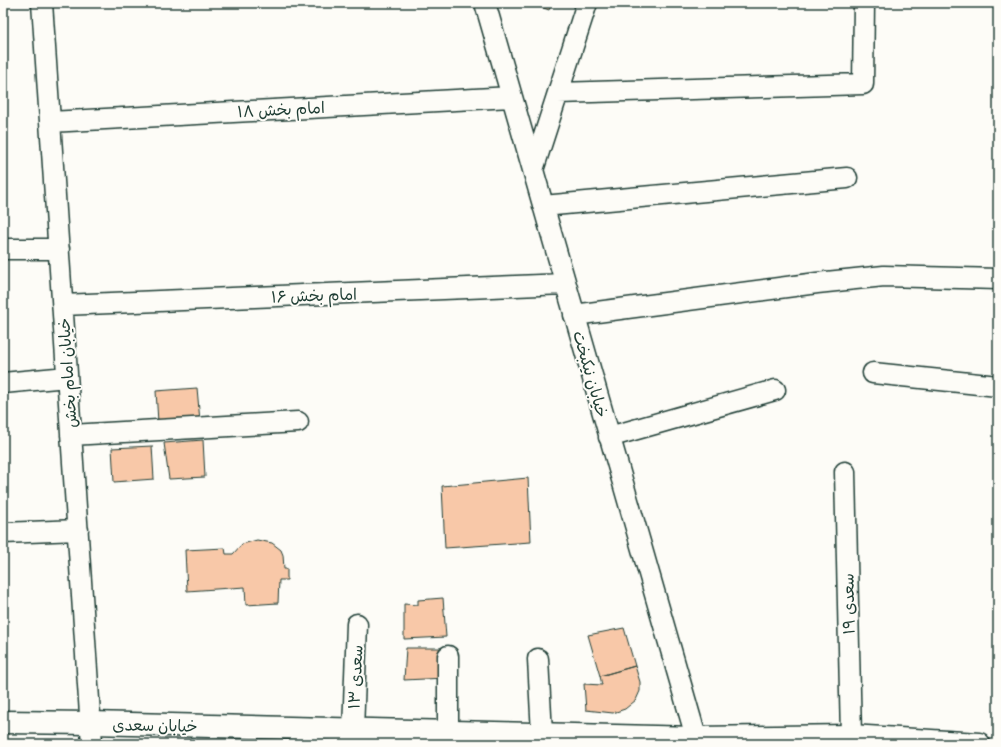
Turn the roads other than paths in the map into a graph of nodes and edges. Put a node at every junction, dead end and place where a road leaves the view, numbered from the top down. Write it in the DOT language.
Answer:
graph roads {
  1 [pos="42,3"];
  2 [pos="485,3"];
  3 [pos="587,3"];
  4 [pos="864,3"];
  5 [pos="558,93"];
  6 [pos="511,97"];
  7 [pos="50,122"];
  8 [pos="533,170"];
  9 [pos="847,178"];
  10 [pos="543,206"];
  11 [pos="3,248"];
  12 [pos="59,249"];
  13 [pos="998,279"];
  14 [pos="565,284"];
  15 [pos="63,305"];
  16 [pos="574,315"];
  17 [pos="873,373"];
  18 [pos="67,377"];
  19 [pos="3,383"];
  20 [pos="998,386"];
  21 [pos="775,390"];
  22 [pos="298,422"];
  23 [pos="71,435"];
  24 [pos="609,437"];
  25 [pos="846,472"];
  26 [pos="78,530"];
  27 [pos="3,533"];
  28 [pos="357,624"];
  29 [pos="448,656"];
  30 [pos="538,659"];
  31 [pos="3,722"];
  32 [pos="353,730"];
  33 [pos="91,734"];
  34 [pos="542,734"];
  35 [pos="851,736"];
  36 [pos="448,738"];
  37 [pos="697,741"];
  38 [pos="979,744"];
  1 -- 7 [label="street, خیابان امام بخش"];
  2 -- 6 [label="street, خیابان نیکبخت"];
  3 -- 5 [label="street"];
  4 -- 5 [label="street"];
  5 -- 8 [label="street"];
  6 -- 7 [label="street, امام بخش ۱۸"];
  6 -- 8 [label="street, خیابان نیکبخت"];
  7 -- 12 [label="street, خیابان امام بخش"];
  8 -- 10 [label="street, خیابان نیکبخت"];
  9 -- 10 [label="street"];
  10 -- 14 [label="street, خیابان نیکبخت"];
  11 -- 12 [label="street"];
  12 -- 15 [label="street, خیابان امام بخش"];
  13 -- 16 [label="street"];
  14 -- 15 [label="street, امام بخش ۱۶"];
  14 -- 16 [label="street, خیابان نیکبخت"];
  15 -- 18 [label="street, خیابان امام بخش"];
  16 -- 24 [label="street, خیابان نیکبخت"];
  17 -- 20 [label="street"];
  18 -- 19 [label="street"];
  18 -- 23 [label="street, خیابان امام بخش"];
  21 -- 24 [label="street"];
  22 -- 23 [label="street"];
  23 -- 26 [label="street, خیابان امام بخش"];
  24 -- 37 [label="street, خیابان نیکبخت"];
  25 -- 35 [label="street, سعدی ۱۹"];
  26 -- 27 [label="street"];
  26 -- 33 [label="street, خیابان امام بخش"];
  28 -- 32 [label="street, سعدی ۱۳"];
  29 -- 36 [label="street"];
  30 -- 34 [label="street"];
  31 -- 33 [label="main road, خیابان سعدی"];
  32 -- 33 [label="main road, خیابان سعدی"];
  32 -- 36 [label="main road, خیابان سعدی"];
  34 -- 36 [label="main road, خیابان سعدی"];
  34 -- 37 [label="main road, خیابان سعدی"];
  35 -- 37 [label="main road, خیابان سعدی"];
  35 -- 38 [label="main road, خیابان سعدی"];
}
